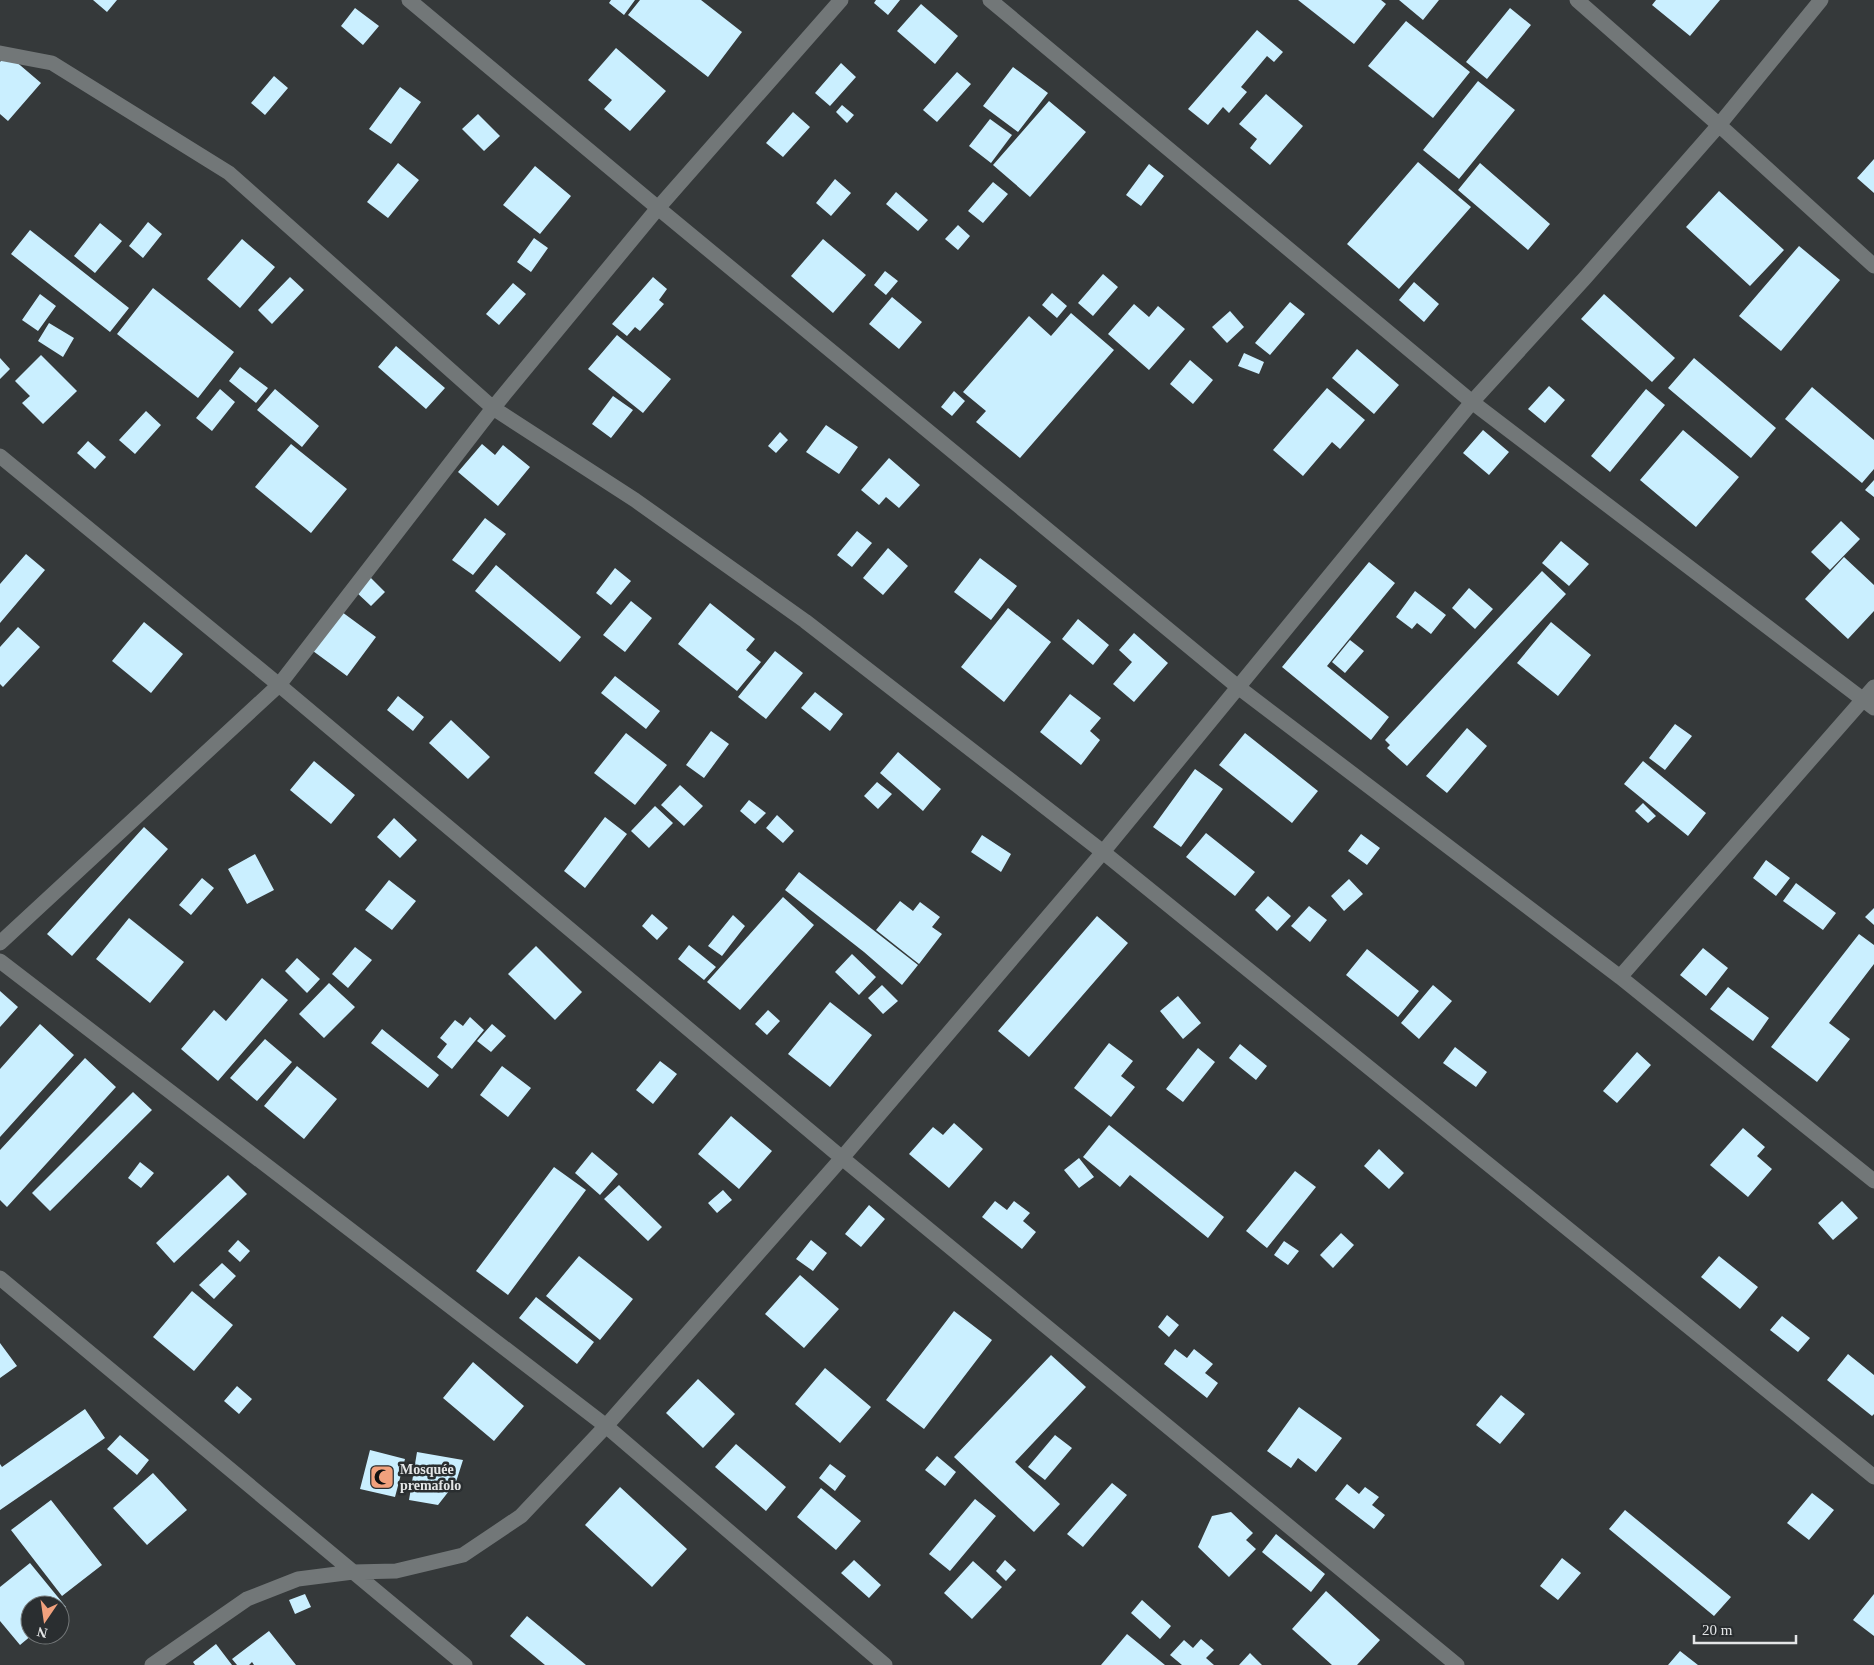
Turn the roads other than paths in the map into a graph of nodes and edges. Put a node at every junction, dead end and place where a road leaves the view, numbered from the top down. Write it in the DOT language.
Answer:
graph roads {
  1 [pos="409,0"];
  2 [pos="841,0"];
  3 [pos="990,0"];
  4 [pos="1577,0"];
  5 [pos="1820,0"];
  6 [pos="0,53"];
  7 [pos="1719,124"];
  8 [pos="658,208"];
  9 [pos="1874,266"];
  10 [pos="1472,402"];
  11 [pos="493,408"];
  12 [pos="0,456"];
  13 [pos="278,684"];
  14 [pos="1238,687"];
  15 [pos="1874,687"];
  16 [pos="1869,703"];
  17 [pos="1103,852"];
  18 [pos="0,943"];
  19 [pos="0,961"];
  20 [pos="1620,977"];
  21 [pos="842,1158"];
  22 [pos="1874,1182"];
  23 [pos="0,1278"];
  24 [pos="606,1426"];
  25 [pos="1874,1477"];
  26 [pos="353,1572"];
  27 [pos="152,1665"];
  28 [pos="465,1665"];
  29 [pos="885,1665"];
  30 [pos="1457,1665"];
  1 -- 8 [label="street"];
  2 -- 8 [label="street"];
  3 -- 10 [label="street"];
  4 -- 7 [label="street"];
  5 -- 7 [label="street"];
  6 -- 11 [label="street"];
  7 -- 9 [label="street"];
  7 -- 10 [label="street"];
  8 -- 11 [label="street"];
  8 -- 14 [label="street"];
  10 -- 14 [label="street"];
  10 -- 16 [label="street"];
  11 -- 13 [label="street"];
  11 -- 17 [label="street"];
  12 -- 13 [label="street"];
  13 -- 18 [label="street"];
  13 -- 21 [label="street"];
  14 -- 17 [label="street"];
  14 -- 20 [label="street"];
  15 -- 16 [label="street"];
  16 -- 20 [label="street"];
  17 -- 21 [label="street"];
  17 -- 25 [label="street"];
  19 -- 24 [label="street"];
  20 -- 22 [label="street"];
  21 -- 24 [label="street"];
  21 -- 30 [label="street"];
  23 -- 26 [label="street"];
  24 -- 26 [label="street"];
  24 -- 29 [label="street"];
  26 -- 27 [label="street"];
  26 -- 28 [label="street"];
}
